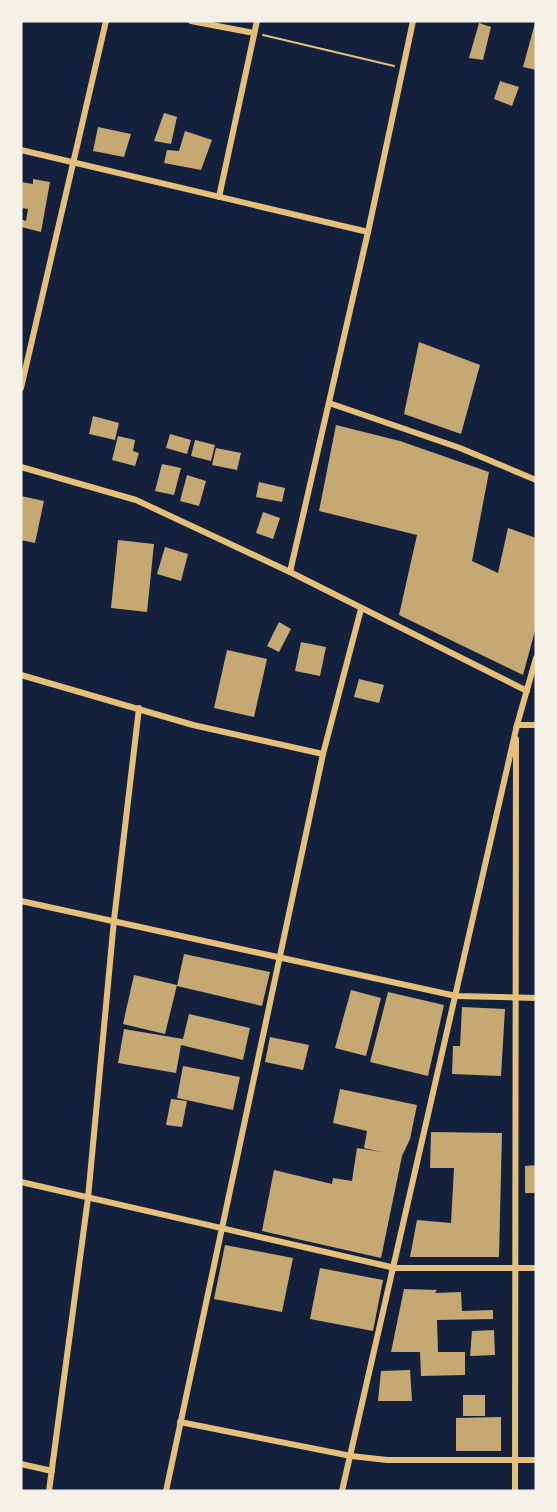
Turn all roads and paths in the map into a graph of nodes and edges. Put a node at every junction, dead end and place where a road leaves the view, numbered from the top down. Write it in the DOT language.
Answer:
graph roads {
  1 [pos="106,21"];
  2 [pos="191,21"];
  3 [pos="257,21"];
  4 [pos="413,21"];
  5 [pos="254,33"];
  6 [pos="403,68"];
  7 [pos="21,150"];
  8 [pos="74,162"];
  9 [pos="219,197"];
  10 [pos="368,232"];
  11 [pos="21,388"];
  12 [pos="329,403"];
  13 [pos="21,468"];
  14 [pos="536,480"];
  15 [pos="290,572"];
  16 [pos="361,609"];
  17 [pos="536,658"];
  18 [pos="21,675"];
  19 [pos="527,691"];
  20 [pos="139,708"];
  21 [pos="536,724"];
  22 [pos="517,725"];
  23 [pos="323,754"];
  24 [pos="21,901"];
  25 [pos="114,920"];
  26 [pos="280,956"];
  27 [pos="456,996"];
  28 [pos="514,998"];
  29 [pos="536,998"];
  30 [pos="21,1182"];
  31 [pos="88,1198"];
  32 [pos="222,1227"];
  33 [pos="395,1268"];
  34 [pos="516,1268"];
  35 [pos="536,1268"];
  36 [pos="180,1422"];
  37 [pos="351,1456"];
  38 [pos="536,1460"];
  39 [pos="515,1461"];
  40 [pos="21,1464"];
  41 [pos="52,1471"];
  42 [pos="50,1491"];
  43 [pos="166,1491"];
  44 [pos="342,1491"];
  45 [pos="515,1491"];
  1 -- 8 [label="street"];
  2 -- 5 [label="street"];
  3 -- 5 [label="street"];
  4 -- 6 [label="street"];
  5 -- 6 [label="path"];
  5 -- 9 [label="street"];
  6 -- 10 [label="street"];
  7 -- 8 [label="street"];
  8 -- 9 [label="street"];
  8 -- 11 [label="street"];
  9 -- 10 [label="street"];
  10 -- 12 [label="street"];
  12 -- 14 [label="street"];
  12 -- 15 [label="street"];
  13 -- 15 [label="street"];
  15 -- 16 [label="street"];
  16 -- 19 [label="street"];
  16 -- 23 [label="street"];
  17 -- 19 [label="street"];
  18 -- 20 [label="street"];
  19 -- 22 [label="street"];
  20 -- 23 [label="street"];
  20 -- 25 [label="street"];
  21 -- 22 [label="street"];
  22 -- 27 [label="street"];
  22 -- 28 [label="street"];
  23 -- 26 [label="street"];
  24 -- 25 [label="street"];
  25 -- 26 [label="street"];
  25 -- 31 [label="street"];
  26 -- 27 [label="street"];
  26 -- 32 [label="street"];
  27 -- 28 [label="street"];
  27 -- 33 [label="street"];
  28 -- 29 [label="street"];
  28 -- 34 [label="street"];
  30 -- 31 [label="street"];
  31 -- 32 [label="street"];
  31 -- 41 [label="street"];
  32 -- 33 [label="street"];
  32 -- 36 [label="street"];
  33 -- 34 [label="street"];
  33 -- 37 [label="street"];
  34 -- 35 [label="street"];
  34 -- 39 [label="street"];
  36 -- 37 [label="street"];
  36 -- 43 [label="street"];
  37 -- 39 [label="street"];
  37 -- 44 [label="street"];
  38 -- 39 [label="street"];
  39 -- 45 [label="street"];
  40 -- 41 [label="street"];
  41 -- 42 [label="street"];
}
